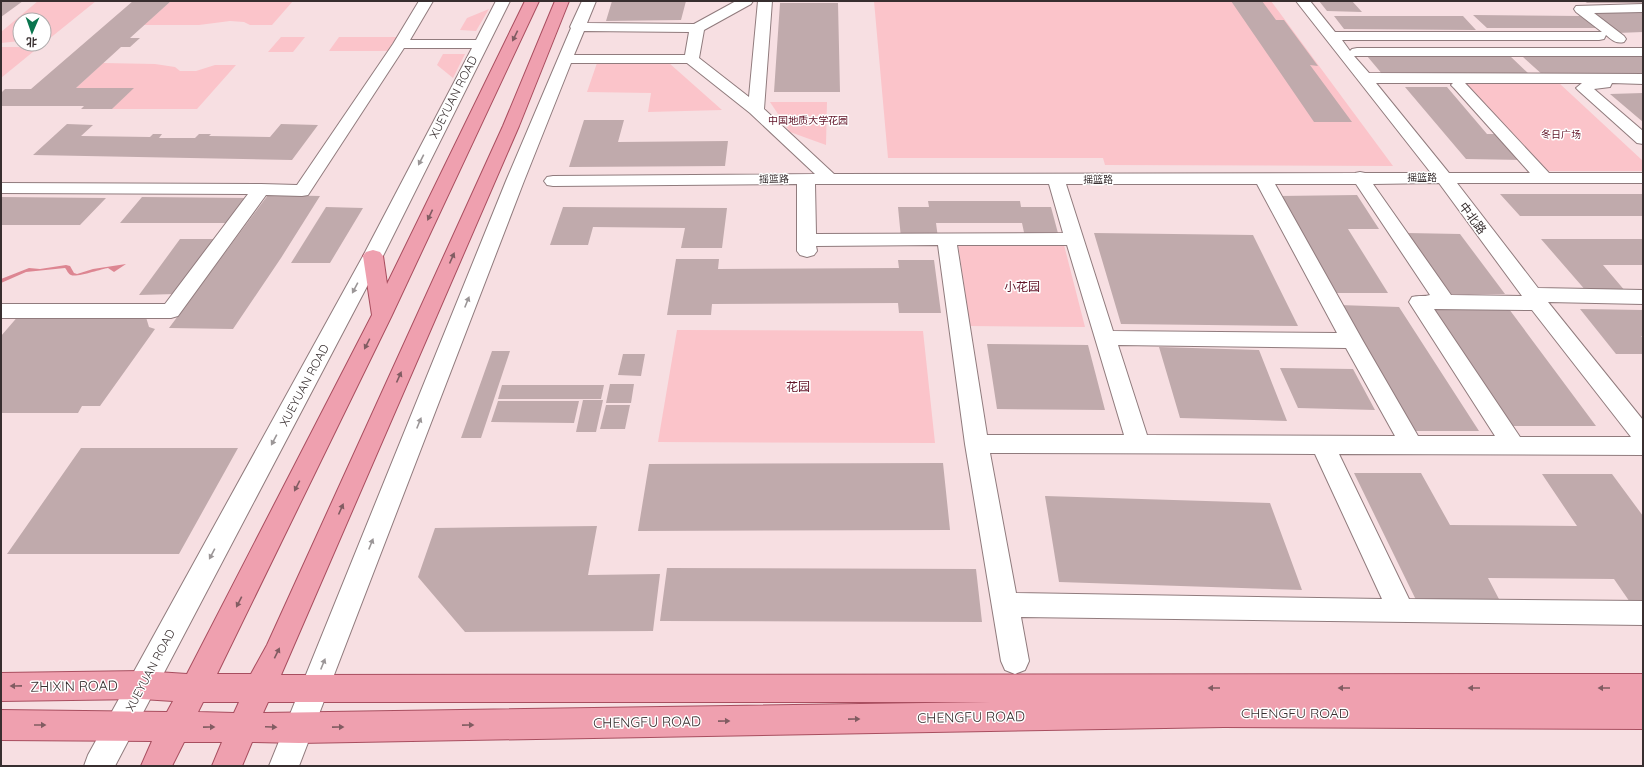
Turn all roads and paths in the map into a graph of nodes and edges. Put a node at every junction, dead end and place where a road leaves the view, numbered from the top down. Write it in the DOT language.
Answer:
graph roads {
  1 [pos="426,1"];
  2 [pos="503,1"];
  3 [pos="532,1"];
  4 [pos="562,1"];
  5 [pos="589,1"];
  6 [pos="746,1"];
  7 [pos="765,1"];
  8 [pos="1303,1"];
  9 [pos="1643,8"];
  10 [pos="577,27"];
  11 [pos="697,28"];
  12 [pos="1331,36"];
  13 [pos="1599,36"];
  14 [pos="1643,43"];
  15 [pos="400,44"];
  16 [pos="480,44"];
  17 [pos="1357,52"];
  18 [pos="1510,52"];
  19 [pos="1643,52"];
  20 [pos="565,59"];
  21 [pos="691,59"];
  22 [pos="1364,78"];
  23 [pos="1539,79"];
  24 [pos="1643,79"];
  25 [pos="1643,84"];
  26 [pos="1459,85"];
  27 [pos="756,110"];
  28 [pos="1643,139"];
  29 [pos="1360,177"];
  30 [pos="1443,177"];
  31 [pos="1543,177"];
  32 [pos="1263,178"];
  33 [pos="1643,178"];
  34 [pos="806,179"];
  35 [pos="830,179"];
  36 [pos="1056,179"];
  37 [pos="553,182"];
  38 [pos="1,188"];
  39 [pos="261,190"];
  40 [pos="947,239"];
  41 [pos="1074,239"];
  42 [pos="373,256"];
  43 [pos="1643,297"];
  44 [pos="1535,299"];
  45 [pos="1445,302"];
  46 [pos="1,311"];
  47 [pos="382,315"];
  48 [pos="1105,338"];
  49 [pos="1352,341"];
  50 [pos="1642,437"];
  51 [pos="977,444"];
  52 [pos="1138,444"];
  53 [pos="1323,445"];
  54 [pos="1412,446"];
  55 [pos="1514,446"];
  56 [pos="1005,605"];
  57 [pos="1401,611"];
  58 [pos="1643,613"];
  59 [pos="1015,662"];
  60 [pos="142,685"];
  61 [pos="1,687"];
  62 [pos="195,688"];
  63 [pos="259,688"];
  64 [pos="1643,688"];
  65 [pos="314,689"];
  66 [pos="1643,715"];
  67 [pos="1,725"];
  68 [pos="121,725"];
  69 [pos="175,727"];
  70 [pos="243,727"];
  71 [pos="299,728"];
  72 [pos="99,766"];
  73 [pos="156,766"];
  74 [pos="226,766"];
  75 [pos="284,766"];
  1 -- 15 [label="street"];
  2 -- 16 [label="street, XUEYUAN ROAD"];
  3 -- 47 [label="main road, one-way"];
  63 -- 4 [label="main road, one-way"];
  5 -- 10 [label="street"];
  6 -- 11 [label="street"];
  7 -- 27 [label="street"];
  8 -- 12 [label="street, 中北路"];
  9 -- 14 [label="street"];
  10 -- 11 [label="street"];
  10 -- 20 [label="street"];
  11 -- 21 [label="street"];
  12 -- 13 [label="street"];
  12 -- 22 [label="street, 中北路"];
  15 -- 16 [label="street"];
  15 -- 39 [label="street"];
  16 -- 42 [label="street, XUEYUAN ROAD, one-way"];
  17 -- 18 [label="street"];
  18 -- 19 [label="street"];
  18 -- 23 [label="street"];
  20 -- 21 [label="street"];
  65 -- 20 [label="street, one-way"];
  21 -- 27 [label="street"];
  22 -- 23 [label="street"];
  22 -- 30 [label="street, 中北路"];
  23 -- 24 [label="street"];
  25 -- 28 [label="street"];
  26 -- 31 [label="street"];
  27 -- 35 [label="street"];
  29 -- 30 [label="street, 摇篮路"];
  29 -- 32 [label="street, 摇篮路"];
  29 -- 45 [label="street"];
  30 -- 31 [label="street, 摇篮路"];
  30 -- 44 [label="street, 中北路"];
  31 -- 33 [label="street, 摇篮路"];
  32 -- 36 [label="street, 摇篮路"];
  32 -- 49 [label="street"];
  34 -- 35 [label="street, 摇篮路"];
  34 -- 37 [label="street, 摇篮路"];
  34 -- 40 [label="street"];
  35 -- 36 [label="street, 摇篮路"];
  36 -- 41 [label="street"];
  38 -- 39 [label="street"];
  39 -- 46 [label="street"];
  40 -- 41 [label="street"];
  40 -- 51 [label="street"];
  41 -- 48 [label="street"];
  42 -- 47 [label="main road"];
  42 -- 60 [label="street, XUEYUAN ROAD, one-way"];
  43 -- 44 [label="street"];
  44 -- 45 [label="street"];
  44 -- 50 [label="street, 中北路"];
  45 -- 55 [label="street"];
  47 -- 62 [label="main road, one-way"];
  48 -- 49 [label="street"];
  48 -- 52 [label="street"];
  49 -- 54 [label="street"];
  50 -- 55 [label="street"];
  51 -- 52 [label="street"];
  51 -- 56 [label="street"];
  52 -- 53 [label="street"];
  53 -- 54 [label="street"];
  53 -- 57 [label="street"];
  54 -- 55 [label="street"];
  56 -- 57 [label="street"];
  56 -- 59 [label="street"];
  57 -- 58 [label="street"];
  60 -- 61 [label="main road, ZHIXIN ROAD, one-way"];
  60 -- 62 [label="main road, ZHIXIN ROAD"];
  60 -- 68 [label="street, XUEYUAN ROAD"];
  62 -- 63 [label="main road, ZHIXIN ROAD"];
  62 -- 69 [label="main road"];
  63 -- 65 [label="main road, CHENGFU ROAD"];
  63 -- 70 [label="main road"];
  64 -- 65 [label="main road, CHENGFU ROAD, one-way"];
  65 -- 71 [label="street"];
  71 -- 66 [label="main road, CHENGFU ROAD, one-way"];
  67 -- 68 [label="main road, one-way"];
  68 -- 69 [label="main road"];
  68 -- 72 [label="street, XUEYUAN ROAD"];
  69 -- 70 [label="main road, CHENGFU ROAD, one-way"];
  69 -- 73 [label="main road"];
  70 -- 71 [label="main road, CHENGFU ROAD, one-way"];
  70 -- 74 [label="main road"];
  71 -- 75 [label="street"];
}
